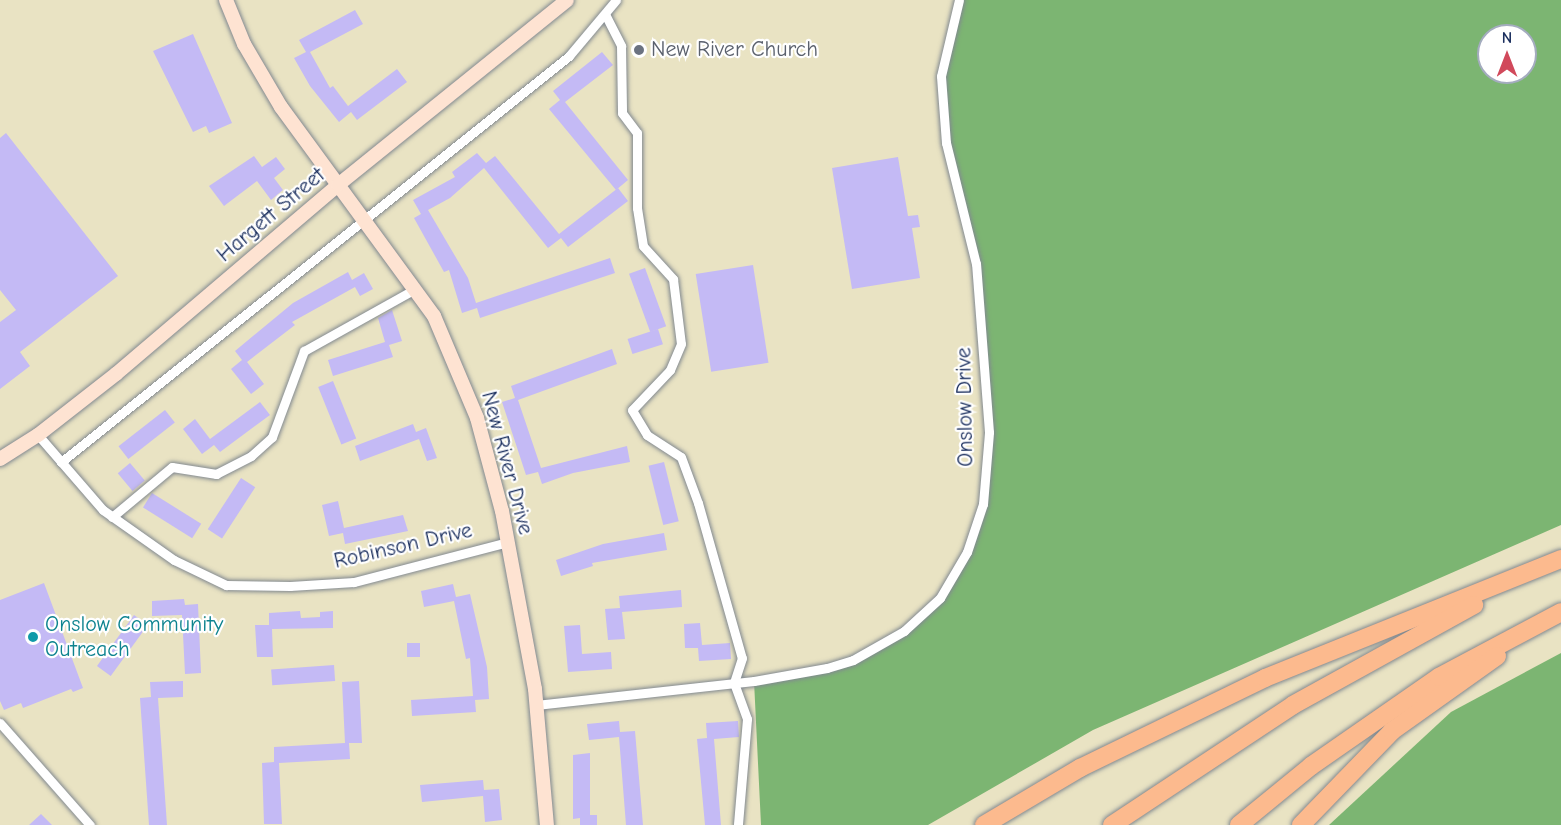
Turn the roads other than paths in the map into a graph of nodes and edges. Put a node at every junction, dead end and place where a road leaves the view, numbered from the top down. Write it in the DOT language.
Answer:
graph roads {
  1 [pos="226,0"];
  2 [pos="567,0"];
  3 [pos="616,0"];
  4 [pos="960,0"];
  5 [pos="605,14"];
  6 [pos="338,185"];
  7 [pos="365,219"];
  8 [pos="415,289"];
  9 [pos="38,435"];
  10 [pos="0,459"];
  11 [pos="61,462"];
  12 [pos="112,517"];
  13 [pos="508,542"];
  14 [pos="1561,559"];
  15 [pos="1542,567"];
  16 [pos="1558,614"];
  17 [pos="734,683"];
  18 [pos="536,705"];
  19 [pos="0,723"];
  20 [pos="90,825"];
  21 [pos="547,825"];
  22 [pos="738,825"];
  23 [pos="984,825"];
  24 [pos="1112,825"];
  25 [pos="1239,825"];
  26 [pos="1301,825"];
  1 -- 6 [label="street, New River Drive"];
  2 -- 6 [label="street, Hargett Street"];
  3 -- 5 [label="street"];
  4 -- 17 [label="street, Onslow Drive"];
  5 -- 7 [label="street"];
  5 -- 17 [label="street"];
  6 -- 7 [label="street, New River Drive"];
  6 -- 9 [label="street, Hargett Street"];
  7 -- 8 [label="street, New River Drive"];
  7 -- 11 [label="street"];
  8 -- 12 [label="street"];
  8 -- 13 [label="street, New River Drive"];
  9 -- 10 [label="street, Hargett Street"];
  9 -- 11 [label="street, Robinson Drive"];
  11 -- 12 [label="street, Robinson Drive"];
  12 -- 13 [label="street, Robinson Drive"];
  13 -- 18 [label="street, New River Drive"];
  14 -- 15 [label="highway"];
  15 -- 23 [label="highway"];
  15 -- 24 [label="highway"];
  16 -- 25 [label="highway"];
  16 -- 26 [label="highway"];
  17 -- 18 [label="street, Onslow Drive"];
  17 -- 22 [label="street"];
  18 -- 21 [label="street, New River Drive"];
  19 -- 20 [label="street"];
}
